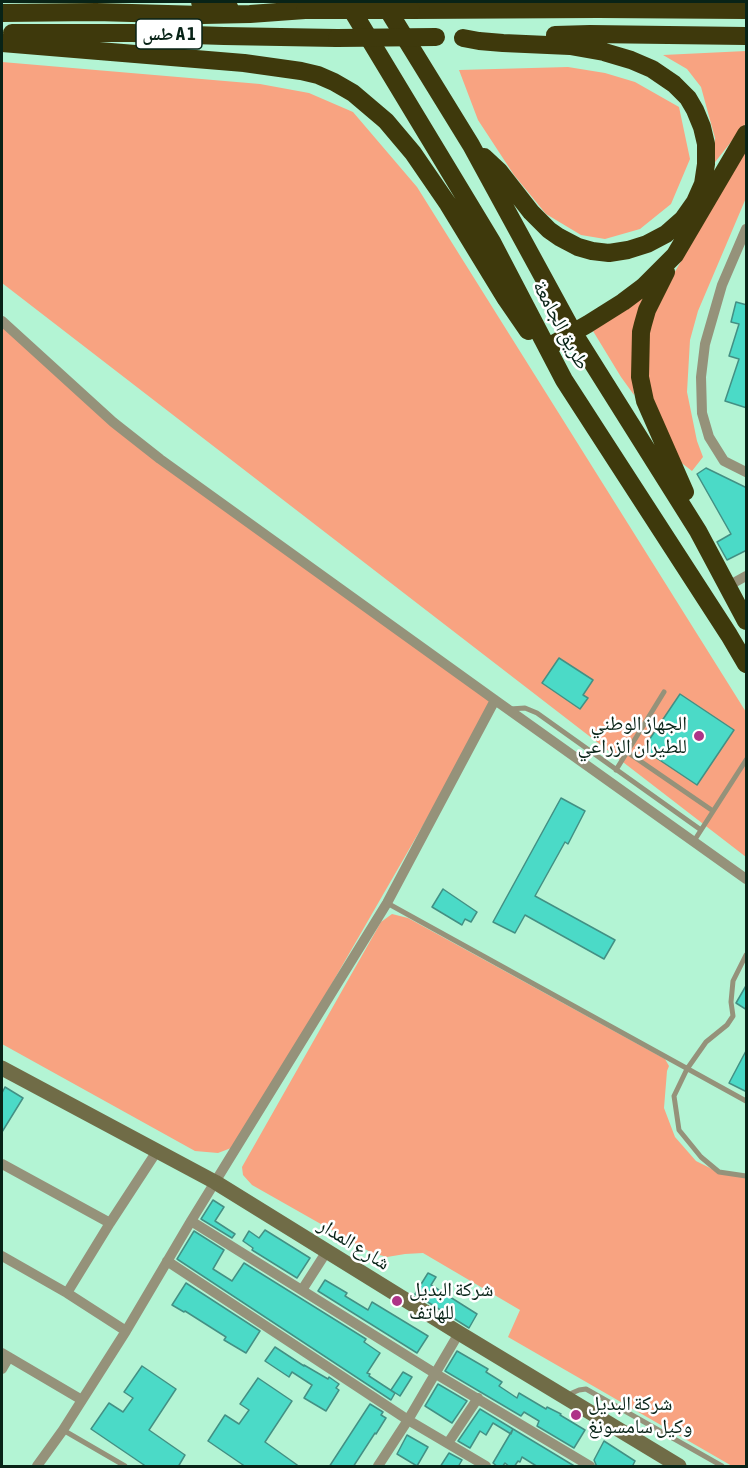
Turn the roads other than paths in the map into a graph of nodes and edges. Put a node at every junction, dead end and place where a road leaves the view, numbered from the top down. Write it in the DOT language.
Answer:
graph roads {
  1 [pos="200,2"];
  2 [pos="347,2"];
  3 [pos="383,2"];
  4 [pos="747,10"];
  5 [pos="2,13"];
  6 [pos="250,14"];
  7 [pos="2,34"];
  8 [pos="747,36"];
  9 [pos="463,38"];
  10 [pos="2,43"];
  11 [pos="747,134"];
  12 [pos="471,145"];
  13 [pos="747,229"];
  14 [pos="675,255"];
  15 [pos="2,321"];
  16 [pos="573,333"];
  17 [pos="548,346"];
  18 [pos="564,380"];
  19 [pos="747,472"];
  20 [pos="698,531"];
  21 [pos="747,576"];
  22 [pos="728,586"];
  23 [pos="747,621"];
  24 [pos="747,664"];
  25 [pos="664,692"];
  26 [pos="495,700"];
  27 [pos="507,709"];
  28 [pos="627,752"];
  29 [pos="747,760"];
  30 [pos="616,770"];
  31 [pos="713,812"];
  32 [pos="701,830"];
  33 [pos="694,841"];
  34 [pos="747,879"];
  35 [pos="387,903"];
  36 [pos="747,955"];
  37 [pos="2,1068"];
  38 [pos="687,1069"];
  39 [pos="747,1101"];
  40 [pos="157,1151"];
  41 [pos="2,1164"];
  42 [pos="747,1176"];
  43 [pos="215,1182"];
  44 [pos="191,1221"];
  45 [pos="110,1223"];
  46 [pos="327,1251"];
  47 [pos="2,1256"];
  48 [pos="167,1261"];
  49 [pos="302,1290"];
  50 [pos="67,1293"];
  51 [pos="126,1331"];
  52 [pos="459,1333"];
  53 [pos="5,1355"];
  54 [pos="2,1369"];
  55 [pos="436,1374"];
  56 [pos="478,1398"];
  57 [pos="568,1399"];
  58 [pos="82,1400"];
  59 [pos="408,1420"];
  60 [pos="63,1430"];
  61 [pos="448,1443"];
  62 [pos="37,1467"];
  63 [pos="125,1467"];
  64 [pos="378,1467"];
  65 [pos="486,1467"];
  66 [pos="590,1467"];
  67 [pos="679,1467"];
  68 [pos="722,1467"];
  1 -- 6 [label="highway"];
  2 -- 17 [label="highway, طريق الجامعة"];
  3 -- 12 [label="highway, طريق الجامعة"];
  4 -- 6 [label="highway, bridge"];
  5 -- 6 [label="highway"];
  7 -- 9 [label="highway, طس A 1, bridge"];
  8 -- 9 [label="highway"];
  9 -- 12 [label="highway"];
  10 -- 18 [label="highway"];
  11 -- 14 [label="highway"];
  12 -- 16 [label="highway, طريق الجامعة"];
  13 -- 19 [label="street"];
  14 -- 16 [label="highway"];
  14 -- 20 [label="highway"];
  15 -- 26 [label="street"];
  16 -- 17 [label="highway"];
  16 -- 20 [label="highway, طريق الجامعة"];
  17 -- 18 [label="highway, طريق الجامعة"];
  18 -- 24 [label="highway, طريق الجامعة"];
  20 -- 22 [label="highway, طريق الجامعة"];
  21 -- 22 [label="street"];
  22 -- 23 [label="highway, طريق الجامعة"];
  25 -- 28 [label="lane"];
  26 -- 27 [label="street"];
  26 -- 35 [label="street"];
  27 -- 30 [label="lane"];
  27 -- 33 [label="street"];
  28 -- 30 [label="lane"];
  28 -- 31 [label="lane"];
  29 -- 31 [label="lane"];
  30 -- 32 [label="lane"];
  31 -- 32 [label="lane"];
  32 -- 33 [label="lane"];
  33 -- 34 [label="street"];
  35 -- 38 [label="lane"];
  35 -- 43 [label="street"];
  36 -- 38 [label="lane"];
  37 -- 40 [label="street, شارع المدار"];
  38 -- 39 [label="lane"];
  38 -- 42 [label="lane"];
  40 -- 43 [label="street, شارع المدار"];
  40 -- 45 [label="street"];
  41 -- 45 [label="street"];
  43 -- 44 [label="street"];
  43 -- 46 [label="street, شارع المدار"];
  44 -- 48 [label="street"];
  44 -- 49 [label="street"];
  45 -- 50 [label="street"];
  46 -- 49 [label="street"];
  46 -- 52 [label="street, شارع المدار"];
  47 -- 50 [label="street"];
  48 -- 51 [label="street"];
  48 -- 59 [label="street"];
  49 -- 55 [label="street"];
  50 -- 51 [label="street"];
  51 -- 58 [label="street"];
  52 -- 55 [label="street"];
  52 -- 57 [label="street, شارع المدار"];
  53 -- 54 [label="street"];
  53 -- 58 [label="street"];
  55 -- 56 [label="street"];
  55 -- 59 [label="street"];
  56 -- 61 [label="street"];
  56 -- 66 [label="street"];
  57 -- 67 [label="street, شارع المدار"];
  57 -- 68 [label="lane"];
  58 -- 60 [label="street"];
  59 -- 61 [label="street"];
  59 -- 64 [label="street"];
  60 -- 62 [label="street"];
  60 -- 63 [label="lane"];
  61 -- 65 [label="street"];
}
